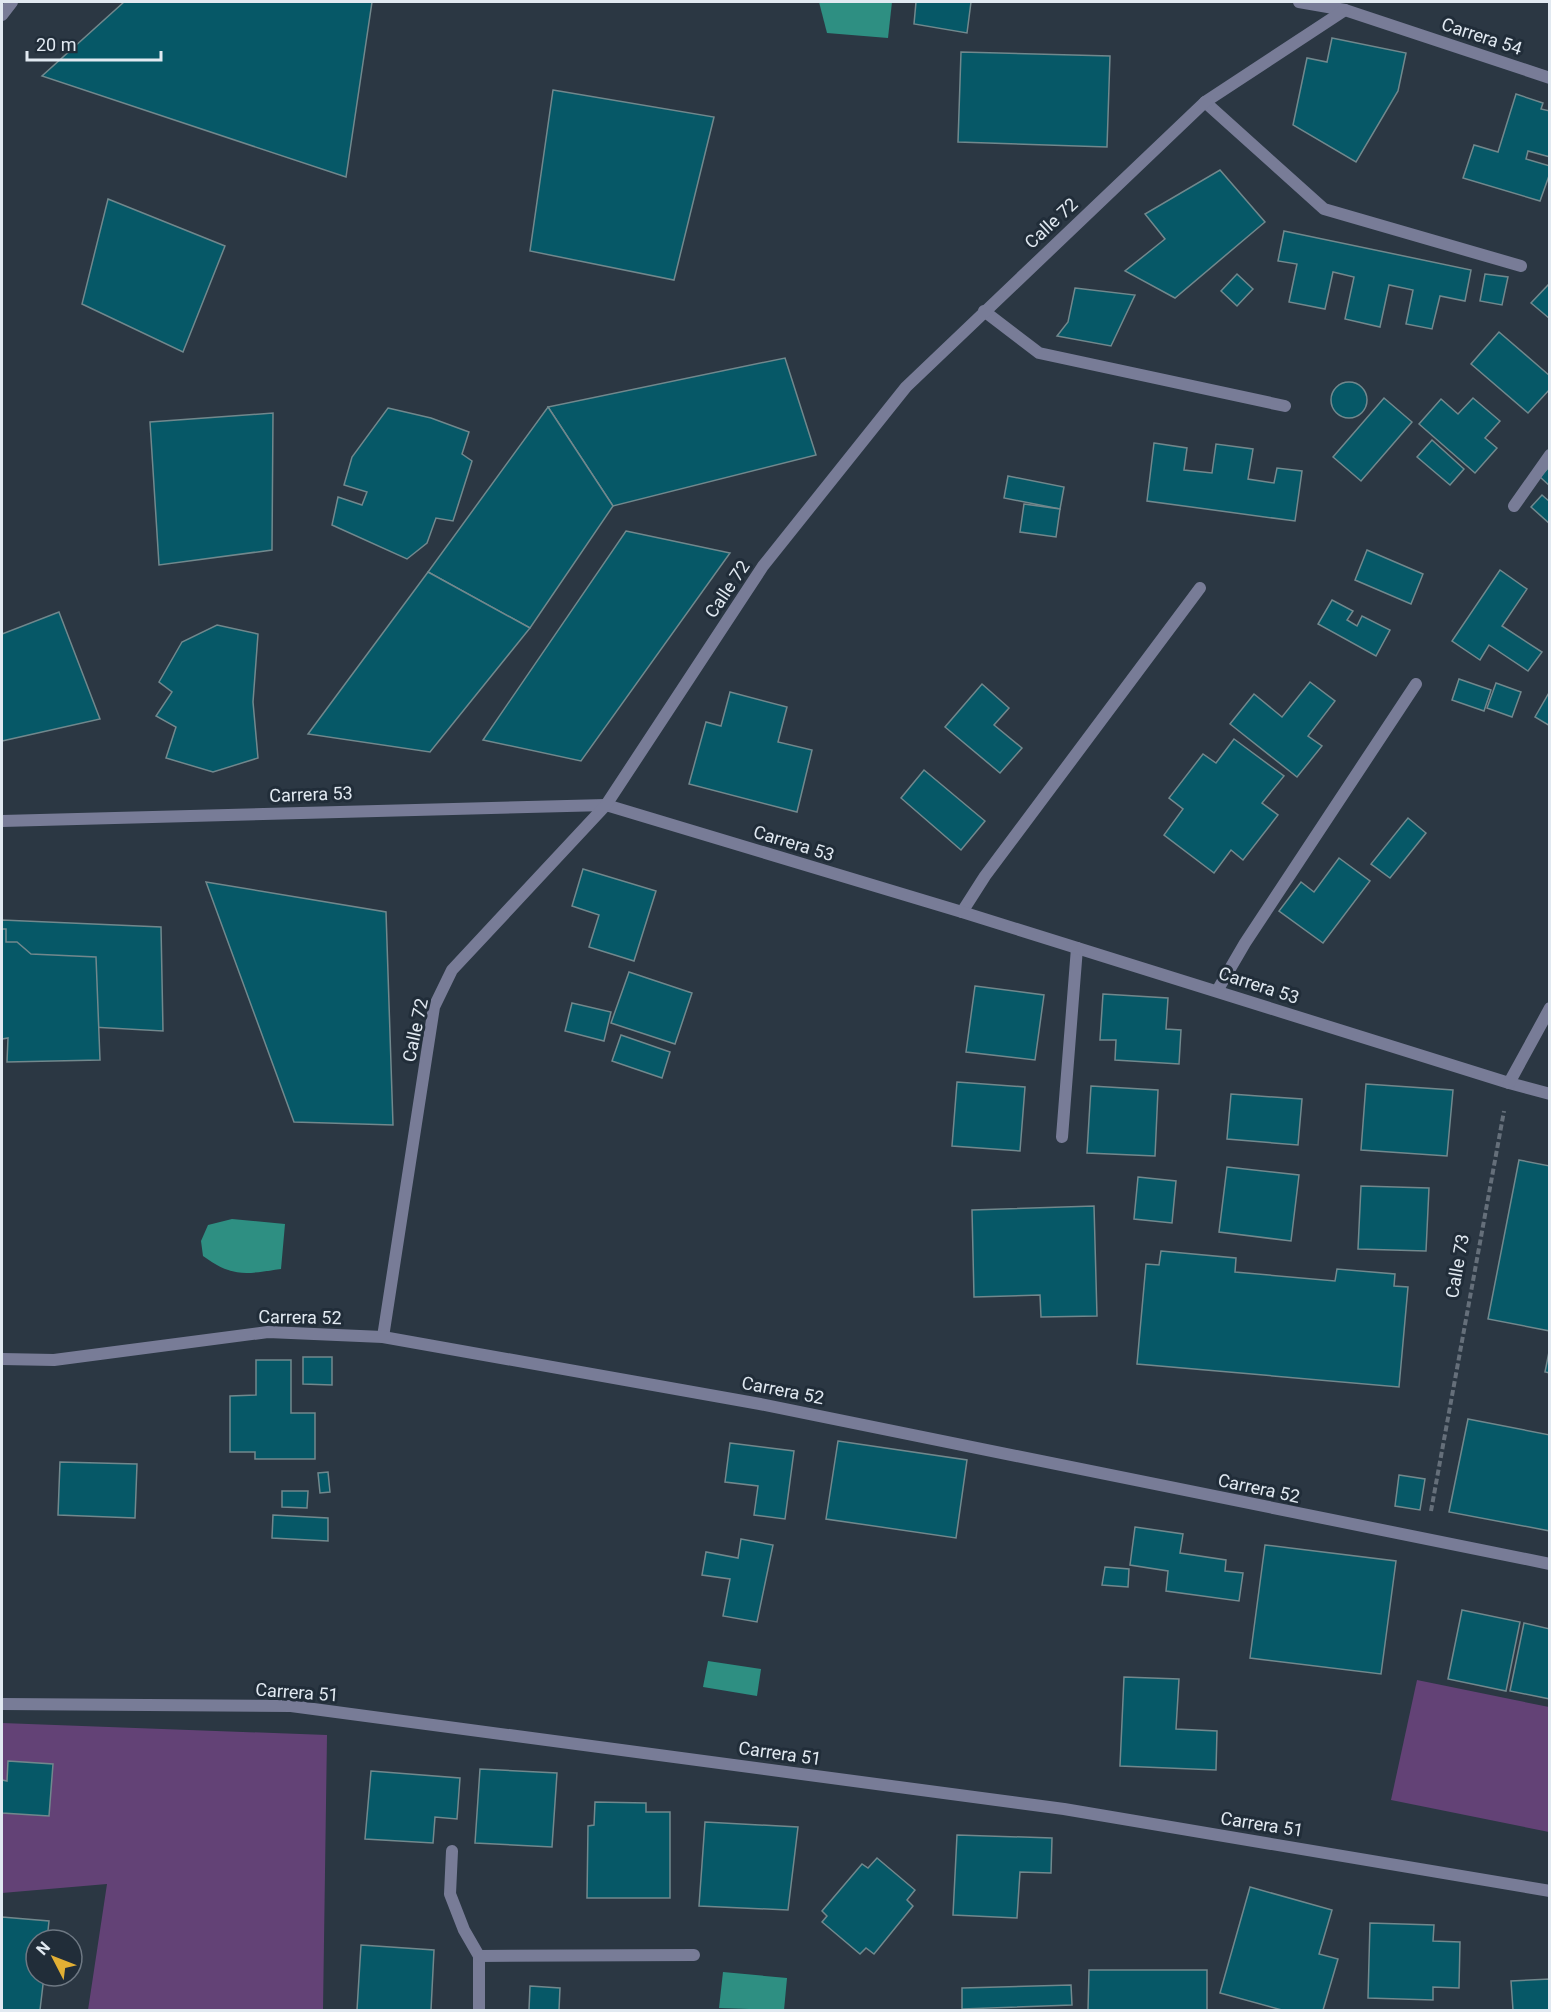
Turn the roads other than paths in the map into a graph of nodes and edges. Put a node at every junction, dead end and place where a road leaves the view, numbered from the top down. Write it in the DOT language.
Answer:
graph roads {
  1 [pos="12,2"];
  2 [pos="1299,2"];
  3 [pos="1345,10"];
  4 [pos="2,15"];
  5 [pos="1550,78"];
  6 [pos="1205,102"];
  7 [pos="1521,266"];
  8 [pos="984,311"];
  9 [pos="1285,406"];
  10 [pos="1550,455"];
  11 [pos="1514,506"];
  12 [pos="1200,588"];
  13 [pos="1416,684"];
  14 [pos="606,805"];
  15 [pos="2,821"];
  16 [pos="962,912"];
  17 [pos="1077,948"];
  18 [pos="1217,991"];
  19 [pos="1550,1008"];
  20 [pos="1509,1083"];
  21 [pos="1550,1094"];
  22 [pos="1062,1137"];
  23 [pos="383,1337"];
  24 [pos="2,1359"];
  25 [pos="1550,1564"];
  26 [pos="2,1704"];
  27 [pos="452,1851"];
  28 [pos="1550,1891"];
  29 [pos="694,1955"];
  30 [pos="479,1956"];
  31 [pos="479,2010"];
  1 -- 4 [label="street"];
  2 -- 3 [label="street, Carrera 54"];
  3 -- 5 [label="street, Carrera 54"];
  3 -- 6 [label="street, Calle 72"];
  6 -- 7 [label="street"];
  6 -- 8 [label="street, Calle 72"];
  8 -- 9 [label="street"];
  8 -- 14 [label="street, Calle 72"];
  10 -- 11 [label="street"];
  12 -- 16 [label="street"];
  13 -- 18 [label="street"];
  14 -- 15 [label="street, Carrera 53"];
  14 -- 16 [label="street, Carrera 53"];
  14 -- 23 [label="street, Calle 72"];
  16 -- 17 [label="street, Carrera 53"];
  17 -- 18 [label="street, Carrera 53"];
  17 -- 22 [label="street"];
  18 -- 20 [label="street, Carrera 53"];
  19 -- 20 [label="street"];
  20 -- 21 [label="street, Carrera 53"];
  23 -- 24 [label="street, Carrera 52"];
  23 -- 25 [label="street, Carrera 52"];
  26 -- 28 [label="street, Carrera 51"];
  27 -- 30 [label="street"];
  29 -- 30 [label="street"];
  30 -- 31 [label="street"];
}
